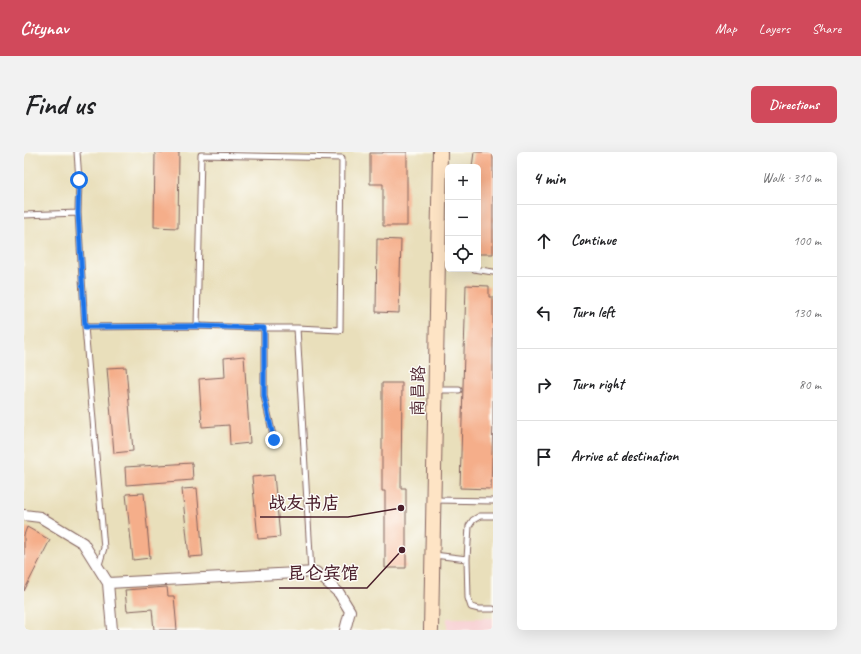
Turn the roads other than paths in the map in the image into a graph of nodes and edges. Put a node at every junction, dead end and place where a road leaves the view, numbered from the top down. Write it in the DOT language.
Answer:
graph roads {
  1 [pos="77,152"];
  2 [pos="440,152"];
  3 [pos="78,213"];
  4 [pos="24,215"];
  5 [pos="481,270"];
  6 [pos="493,272"];
  7 [pos="197,326"];
  8 [pos="85,327"];
  9 [pos="264,328"];
  10 [pos="297,328"];
  11 [pos="436,390"];
  12 [pos="459,390"];
  13 [pos="274,440"];
  14 [pos="434,500"];
  15 [pos="493,501"];
  16 [pos="24,515"];
  17 [pos="493,516"];
  18 [pos="433,555"];
  19 [pos="467,559"];
  20 [pos="98,568"];
  21 [pos="311,572"];
  22 [pos="108,583"];
  23 [pos="493,609"];
  24 [pos="112,630"];
  25 [pos="345,630"];
  26 [pos="431,630"];
  1 -- 3 [label="lane"];
  2 -- 11 [label="main road, 南昌路"];
  3 -- 4 [label="lane"];
  3 -- 8 [label="lane"];
  5 -- 6 [label="lane"];
  7 -- 8 [label="lane"];
  7 -- 9 [label="lane"];
  7 -- 10 [label="lane"];
  8 -- 20 [label="lane"];
  9 -- 10 [label="lane"];
  9 -- 13 [label="lane"];
  10 -- 21 [label="lane"];
  11 -- 12 [label="lane"];
  11 -- 14 [label="main road, 南昌路"];
  14 -- 15 [label="lane"];
  14 -- 18 [label="main road, 南昌路"];
  16 -- 20 [label="street"];
  17 -- 19 [label="lane"];
  18 -- 19 [label="lane"];
  18 -- 26 [label="main road, 南昌路"];
  19 -- 23 [label="lane"];
  20 -- 22 [label="street"];
  21 -- 22 [label="street"];
  21 -- 25 [label="street"];
  22 -- 24 [label="street"];
}
